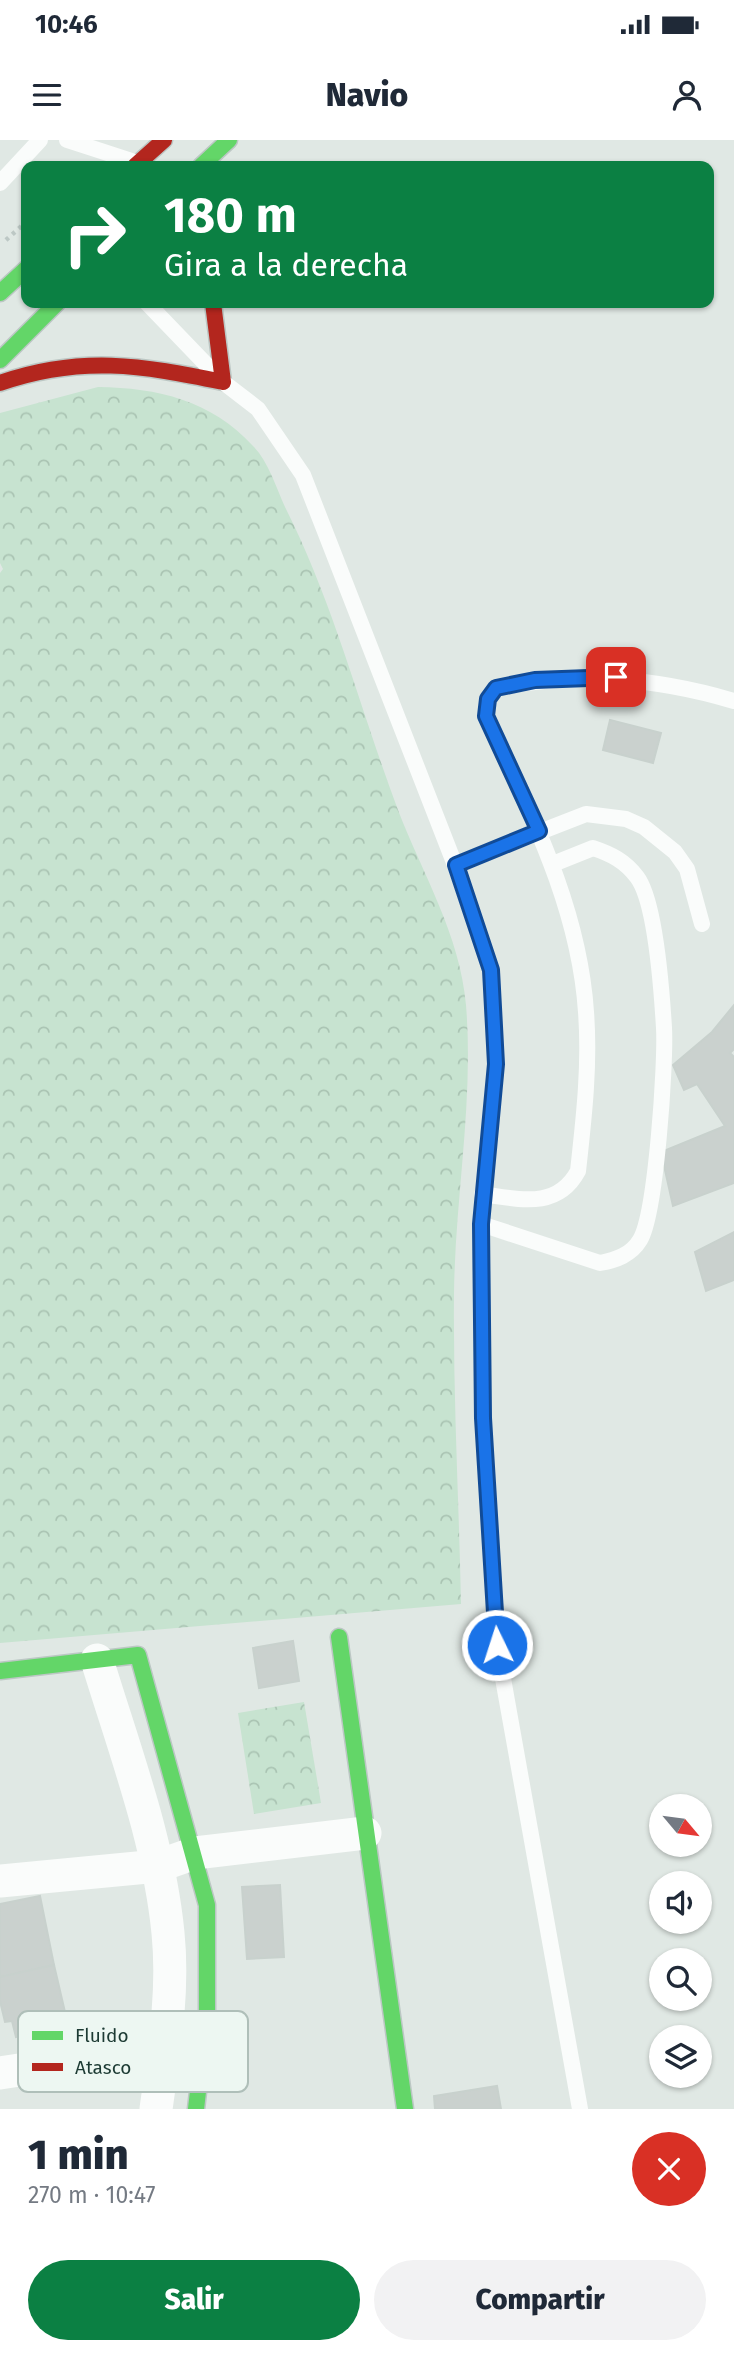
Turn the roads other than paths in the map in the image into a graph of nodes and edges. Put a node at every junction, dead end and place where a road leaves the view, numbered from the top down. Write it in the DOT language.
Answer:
graph roads {
  1 [pos="40,140"];
  2 [pos="67,140"];
  3 [pos="164,140"];
  4 [pos="229,140"];
  5 [pos="247,140"];
  6 [pos="237,157"];
  7 [pos="127,161"];
  8 [pos="140,161"];
  9 [pos="206,161"];
  10 [pos="0,183"];
  11 [pos="21,274"];
  12 [pos="0,293"];
  13 [pos="52,308"];
  14 [pos="152,308"];
  15 [pos="214,308"];
  16 [pos="0,360"];
  17 [pos="223,382"];
  18 [pos="0,383"];
  19 [pos="734,701"];
  20 [pos="539,831"];
  21 [pos="553,864"];
  22 [pos="456,865"];
  23 [pos="702,923"];
  24 [pos="482,1194"];
  25 [pos="481,1224"];
  26 [pos="339,1637"];
  27 [pos="97,1660"];
  28 [pos="0,1671"];
  29 [pos="365,1833"];
  30 [pos="195,1853"];
  31 [pos="158,1866"];
  32 [pos="0,1881"];
  33 [pos="167,2011"];
  34 [pos="204,2011"];
  35 [pos="18,2071"];
  36 [pos="0,2073"];
  37 [pos="405,2109"];
  38 [pos="580,2109"];
  1 -- 10 [label="lane"];
  2 -- 7 [label="lane"];
  3 -- 8 [label="main road"];
  4 -- 9 [label="main road"];
  5 -- 6 [label="main road"];
  11 -- 12 [label="main road"];
  13 -- 16 [label="main road"];
  14 -- 17 [label="lane"];
  15 -- 17 [label="main road"];
  17 -- 18 [label="main road"];
  17 -- 22 [label="lane"];
  19 -- 20 [label="lane"];
  20 -- 21 [label="lane"];
  20 -- 22 [label="lane"];
  20 -- 23 [label="lane"];
  21 -- 24 [label="lane"];
  21 -- 25 [label="lane"];
  22 -- 24 [label="lane"];
  24 -- 25 [label="lane"];
  25 -- 38 [label="lane"];
  26 -- 29 [label="main road"];
  27 -- 28 [label="main road"];
  27 -- 30 [label="main road"];
  27 -- 31 [label="street"];
  29 -- 30 [label="street"];
  29 -- 37 [label="main road"];
  30 -- 31 [label="street"];
  30 -- 34 [label="main road"];
  31 -- 32 [label="street"];
  31 -- 33 [label="street"];
  35 -- 36 [label="street"];
}
